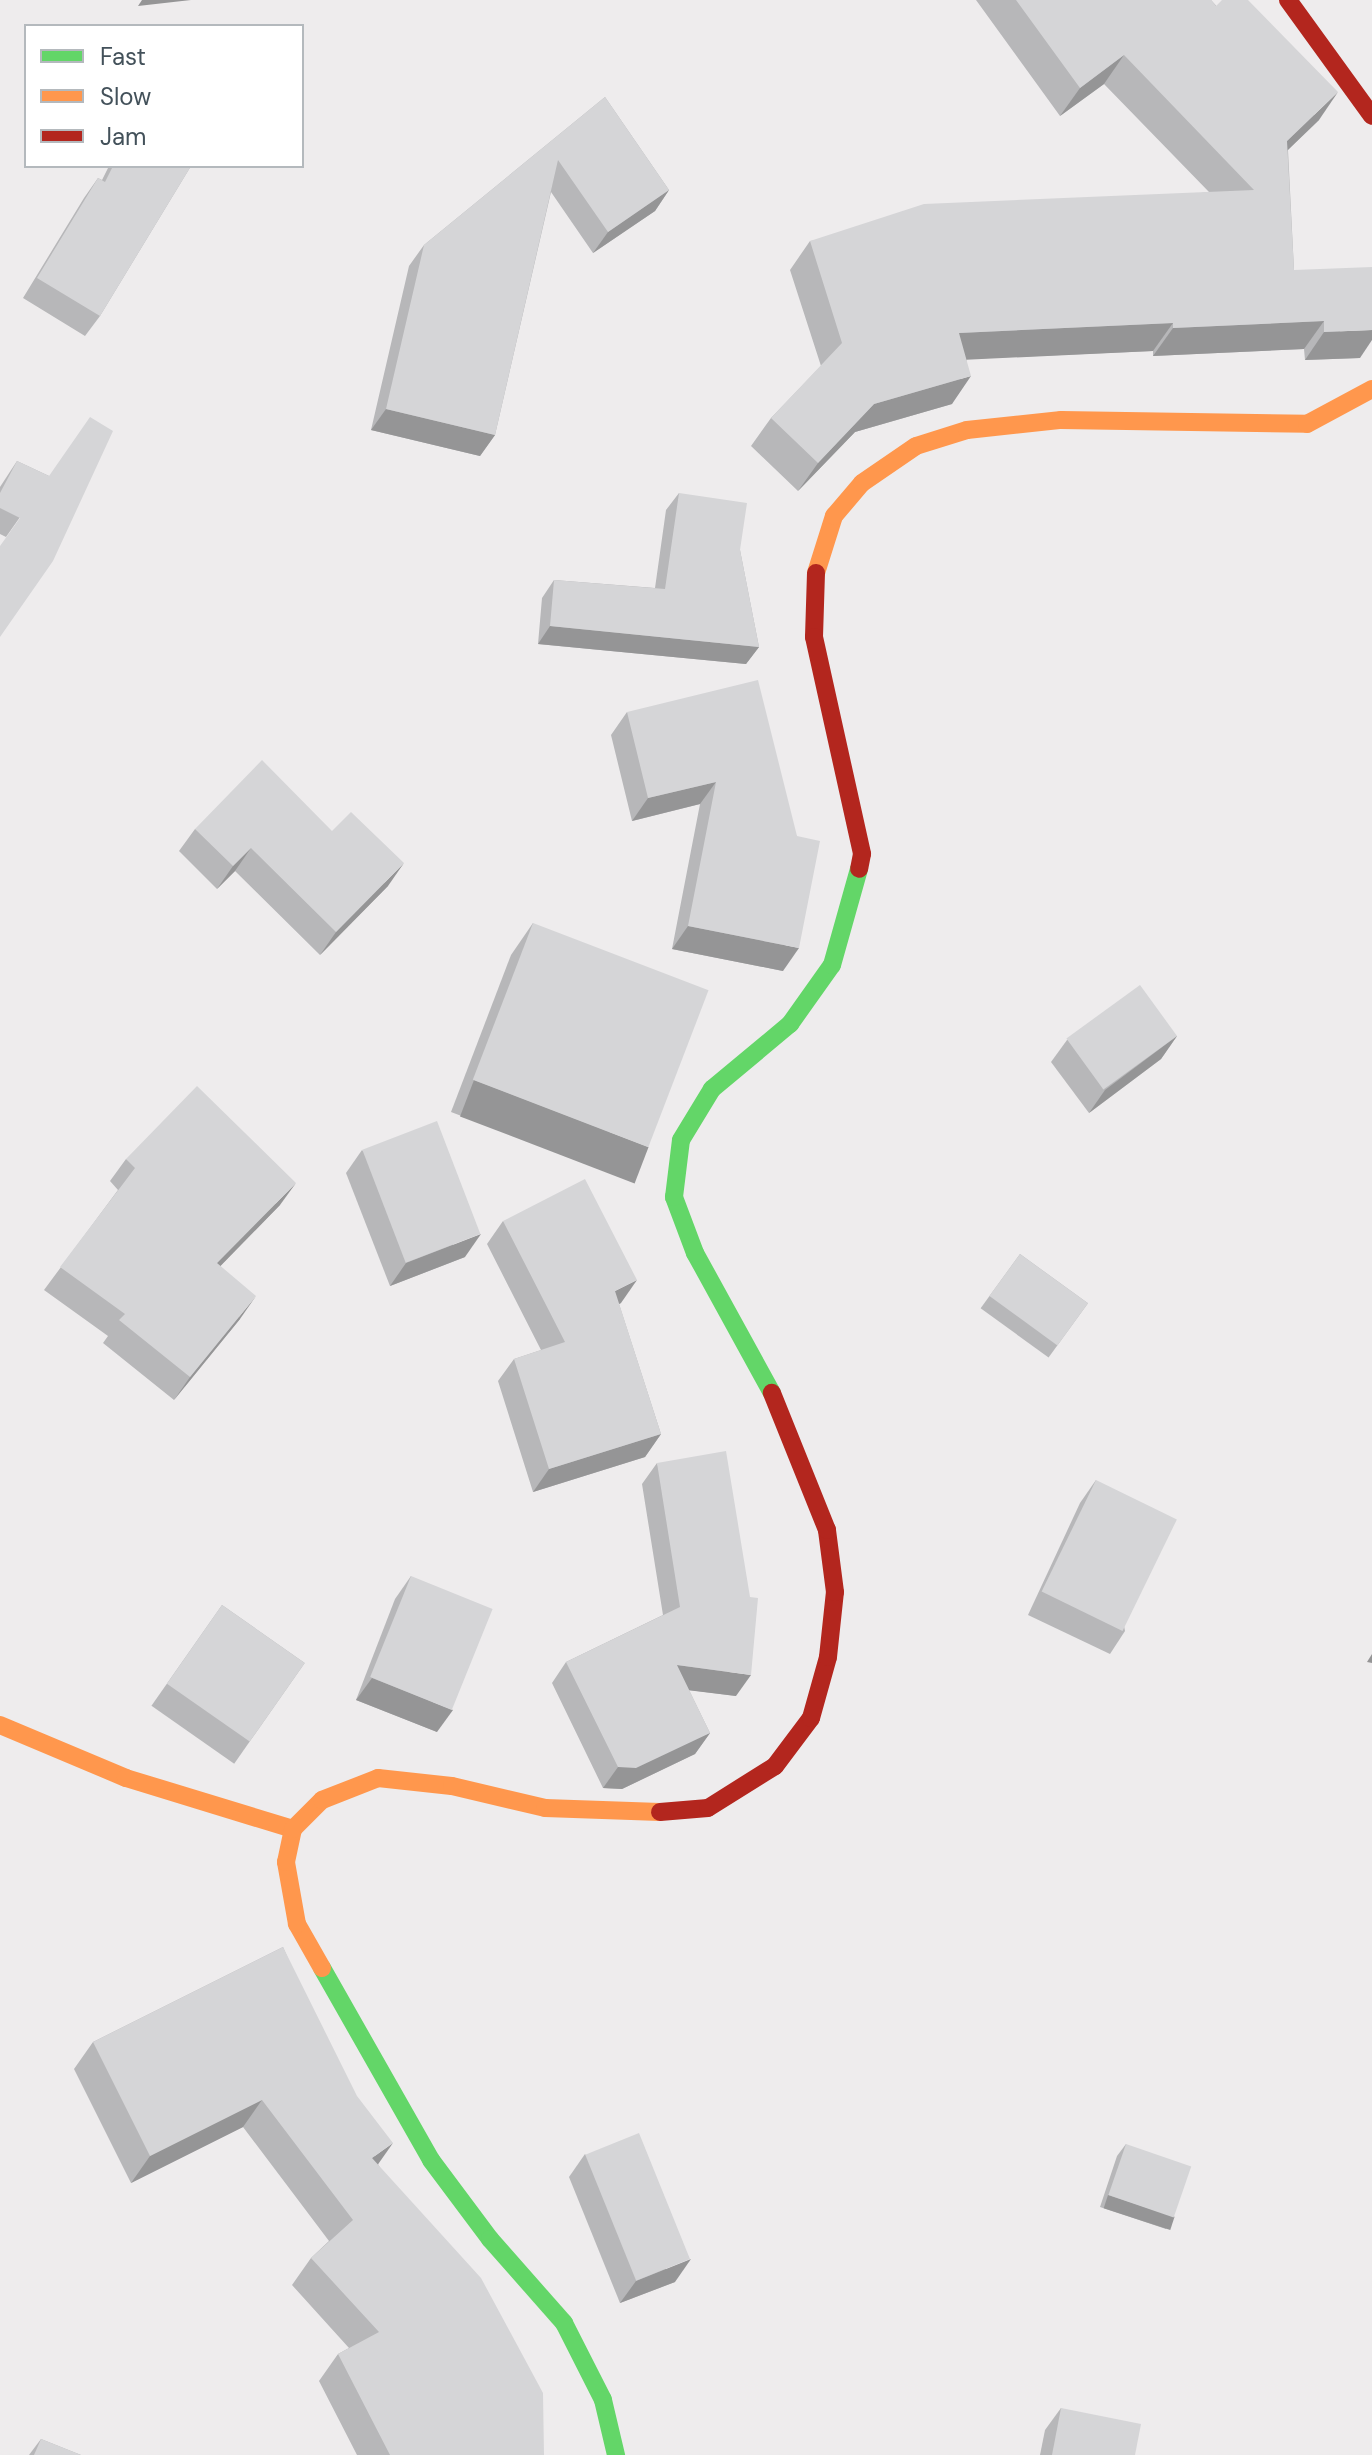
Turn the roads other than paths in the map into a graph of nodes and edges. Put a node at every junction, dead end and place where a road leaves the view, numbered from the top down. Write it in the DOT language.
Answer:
graph roads {
  1 [pos="1288,0"];
  2 [pos="1372,116"];
  3 [pos="1372,389"];
  4 [pos="0,1725"];
  5 [pos="293,1829"];
  6 [pos="616,2455"];
  1 -- 2 [label="street"];
  3 -- 5 [label="street"];
  4 -- 5 [label="street"];
  5 -- 6 [label="street"];
}
